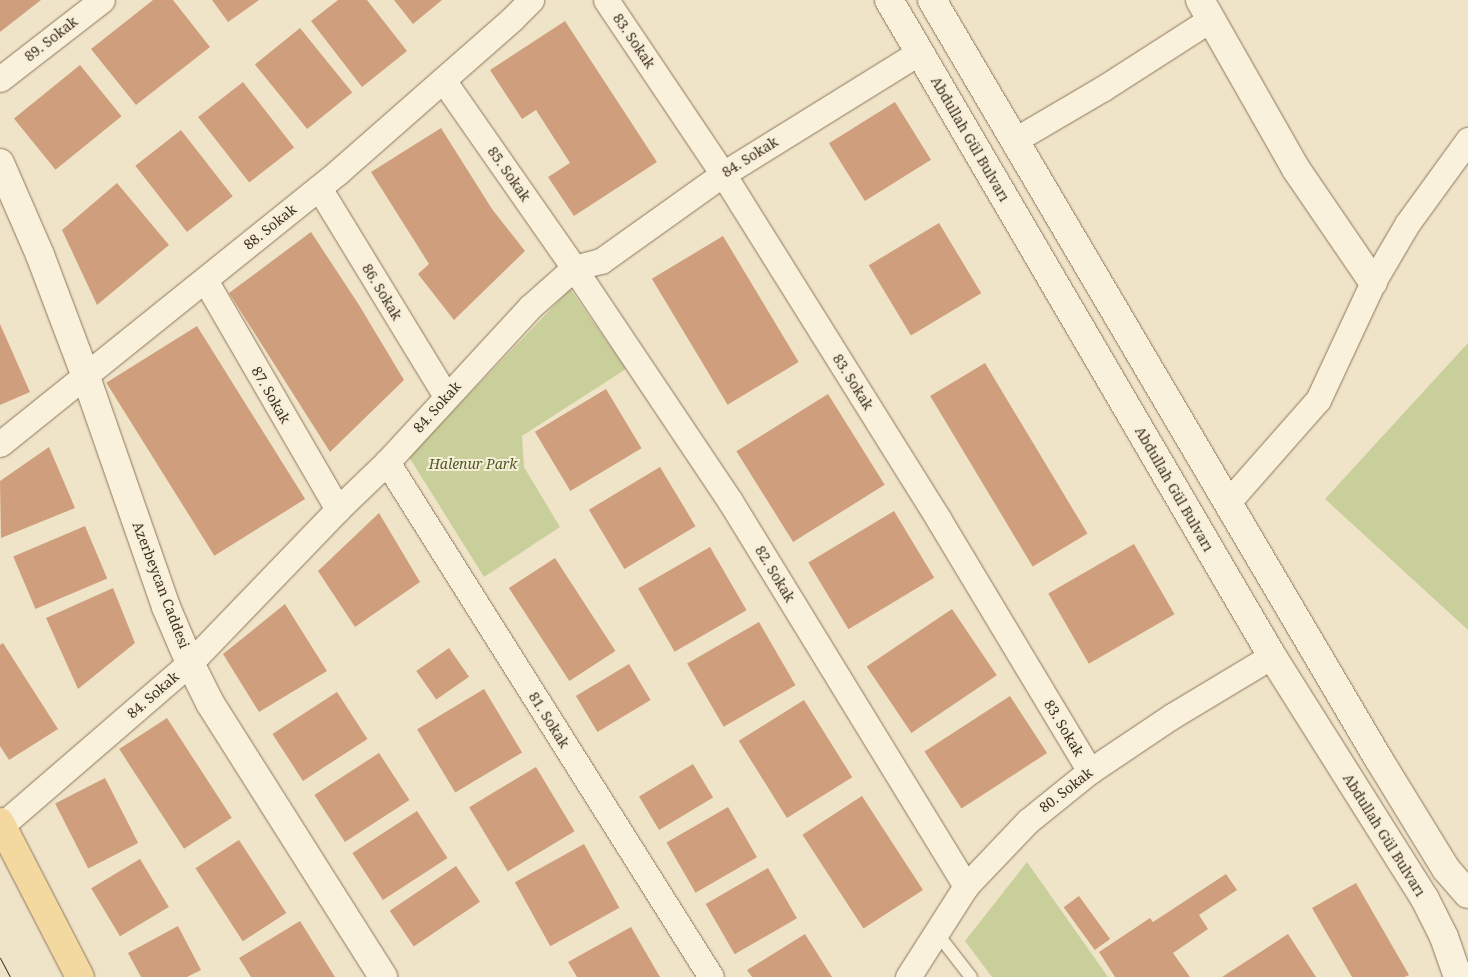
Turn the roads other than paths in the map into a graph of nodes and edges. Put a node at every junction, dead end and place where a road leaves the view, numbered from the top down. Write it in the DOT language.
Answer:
graph roads {
  1 [pos="102,0"];
  2 [pos="531,0"];
  3 [pos="606,0"];
  4 [pos="889,0"];
  5 [pos="932,0"];
  6 [pos="1205,10"];
  7 [pos="920,52"];
  8 [pos="0,79"];
  9 [pos="443,80"];
  10 [pos="1015,140"];
  11 [pos="1468,140"];
  12 [pos="0,163"];
  13 [pos="723,174"];
  14 [pos="319,188"];
  15 [pos="574,268"];
  16 [pos="205,280"];
  17 [pos="1373,282"];
  18 [pos="86,377"];
  19 [pos="446,396"];
  20 [pos="0,444"];
  21 [pos="387,462"];
  22 [pos="1228,502"];
  23 [pos="338,509"];
  24 [pos="1272,656"];
  25 [pos="190,663"];
  26 [pos="1090,770"];
  27 [pos="1,824"];
  28 [pos="966,886"];
  29 [pos="1468,894"];
  30 [pos="936,932"];
  31 [pos="80,977"];
  32 [pos="383,977"];
  33 [pos="710,977"];
  34 [pos="908,977"];
  35 [pos="971,977"];
  36 [pos="1458,977"];
  1 -- 8 [label="street, 89. Sokak"];
  2 -- 9 [label="street, 88. Sokak"];
  3 -- 13 [label="street, 83. Sokak"];
  4 -- 7 [label="main road, Abdullah Gül Bulvarı"];
  5 -- 10 [label="main road"];
  6 -- 10 [label="street"];
  6 -- 17 [label="main road"];
  7 -- 13 [label="street, 84. Sokak"];
  7 -- 24 [label="main road, Abdullah Gül Bulvarı"];
  9 -- 14 [label="street, 88. Sokak"];
  9 -- 15 [label="street, 85. Sokak"];
  10 -- 22 [label="main road"];
  11 -- 17 [label="street"];
  12 -- 18 [label="main road, Azerbeycan Caddesi"];
  13 -- 15 [label="street, 84. Sokak"];
  13 -- 26 [label="street, 83. Sokak"];
  14 -- 16 [label="street, 88. Sokak"];
  14 -- 19 [label="street, 86. Sokak"];
  15 -- 19 [label="street, 84. Sokak"];
  15 -- 28 [label="street, 82. Sokak"];
  16 -- 18 [label="street, 88. Sokak"];
  16 -- 23 [label="street, 87. Sokak"];
  17 -- 22 [label="street"];
  18 -- 20 [label="street, 88. Sokak"];
  18 -- 25 [label="main road, Azerbeycan Caddesi"];
  19 -- 21 [label="street, 84. Sokak"];
  21 -- 23 [label="street, 84. Sokak"];
  21 -- 33 [label="street, 81. Sokak"];
  22 -- 29 [label="main road"];
  23 -- 25 [label="street, 84. Sokak"];
  24 -- 26 [label="street, 80. Sokak"];
  24 -- 36 [label="main road, Abdullah Gül Bulvarı"];
  25 -- 27 [label="street, 84. Sokak"];
  25 -- 32 [label="main road, Azerbeycan Caddesi"];
  26 -- 28 [label="street, 80. Sokak"];
  27 -- 31 [label="main road"];
  28 -- 30 [label="street, 80. Sokak"];
  30 -- 34 [label="street, 80. Sokak"];
  30 -- 35 [label="lane"];
}
